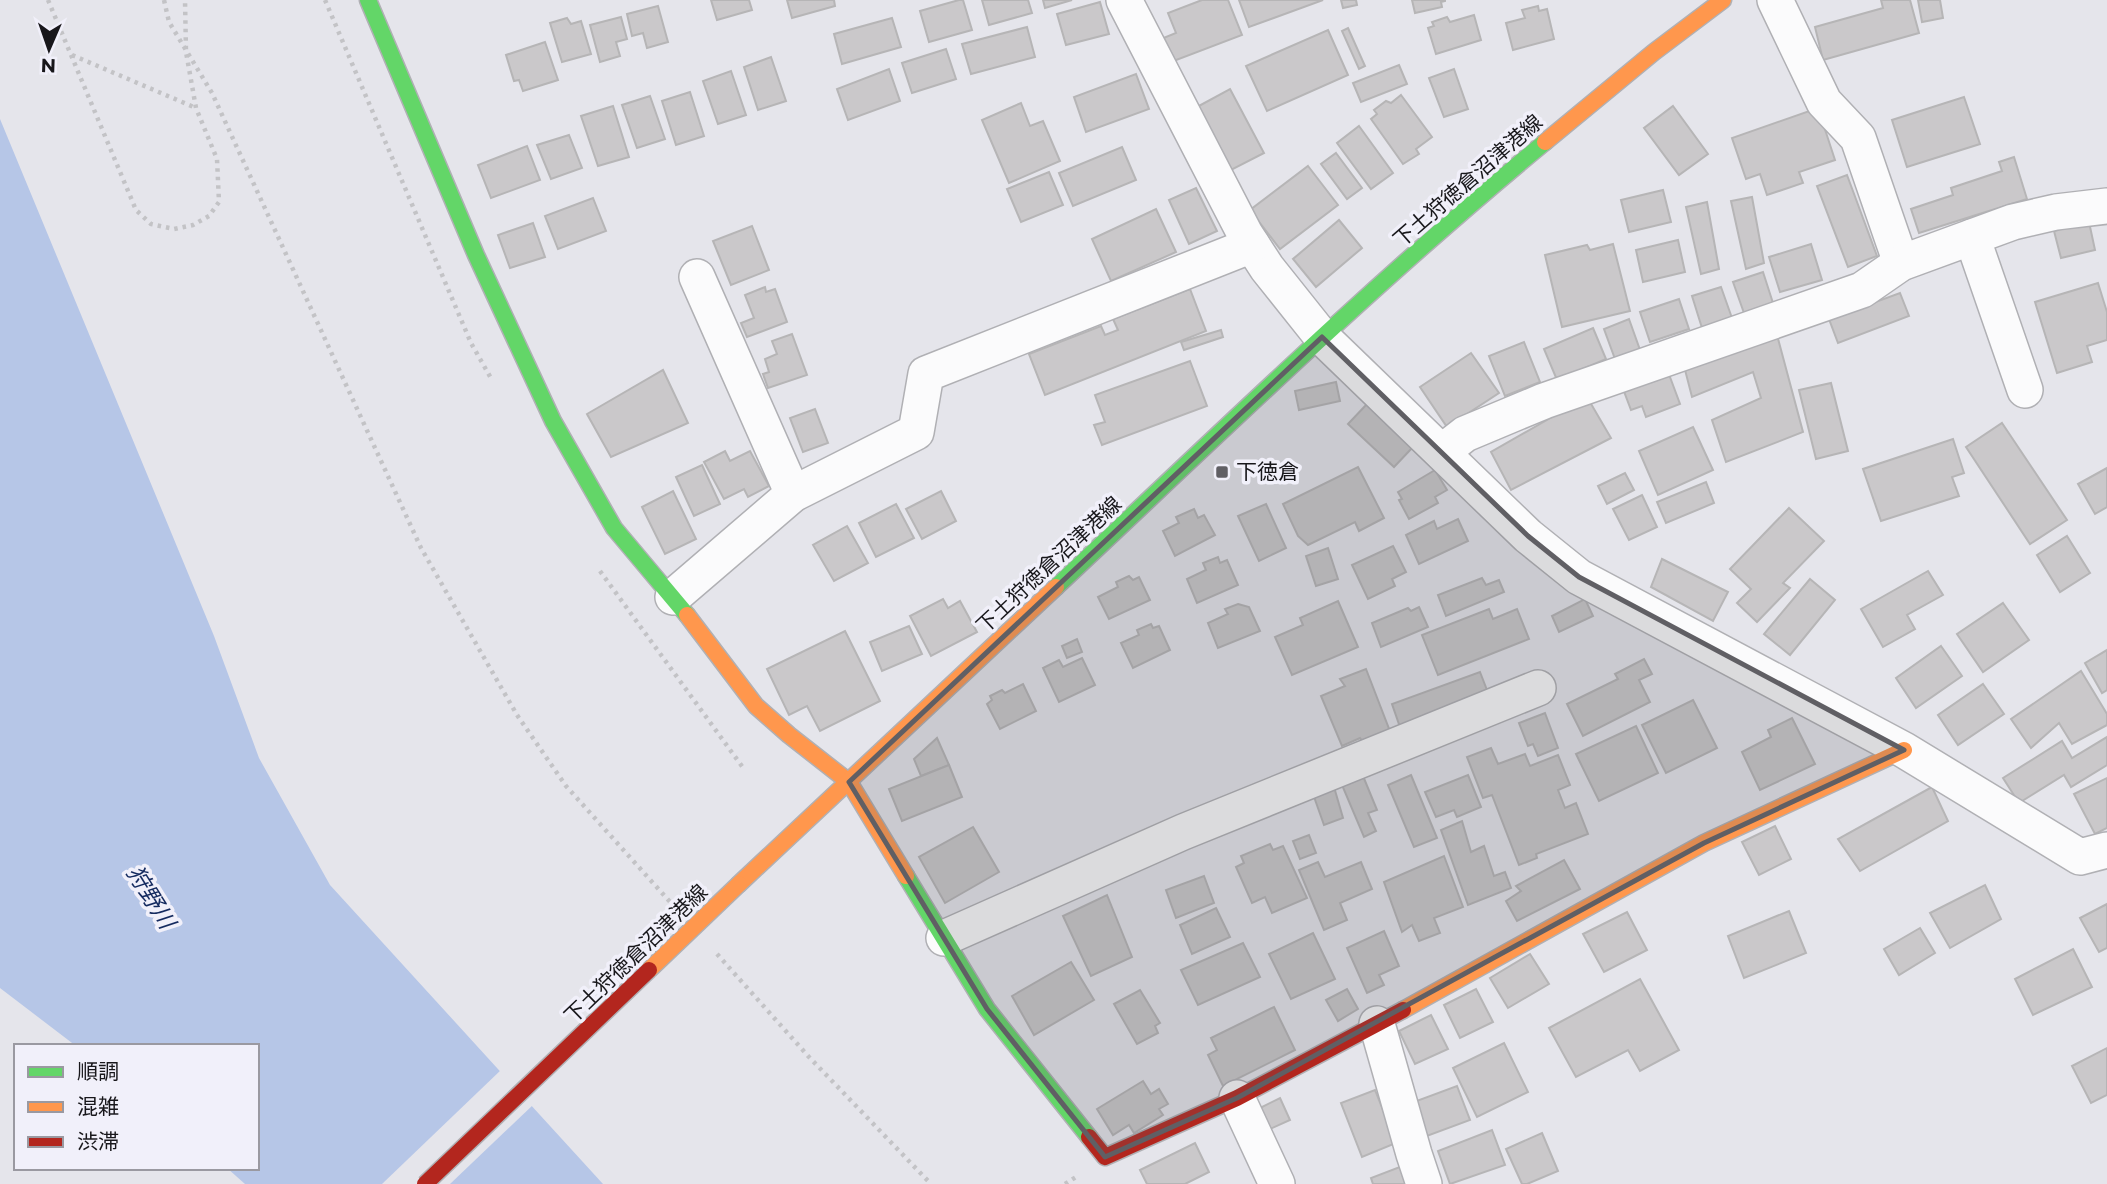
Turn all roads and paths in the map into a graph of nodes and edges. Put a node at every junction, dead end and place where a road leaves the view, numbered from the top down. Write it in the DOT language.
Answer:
graph roads {
  1 [pos="48,0"];
  2 [pos="164,0"];
  3 [pos="185,0"];
  4 [pos="368,0"];
  5 [pos="1124,0"];
  6 [pos="1723,0"];
  7 [pos="1775,0"];
  8 [pos="186,52"];
  9 [pos="71,55"];
  10 [pos="196,108"];
  11 [pos="2107,205"];
  12 [pos="1972,237"];
  13 [pos="1252,245"];
  14 [pos="1901,263"];
  15 [pos="698,276"];
  16 [pos="1322,337"];
  17 [pos="2025,390"];
  18 [pos="1442,452"];
  19 [pos="793,494"];
  20 [pos="673,597"];
  21 [pos="1538,688"];
  22 [pos="1904,750"];
  23 [pos="849,782"];
  24 [pos="2103,860"];
  25 [pos="674,906"];
  26 [pos="944,939"];
  27 [pos="710,947"];
  28 [pos="1377,1024"];
  29 [pos="1237,1098"];
  30 [pos="425,1184"];
  31 [pos="930,1184"];
  32 [pos="1277,1184"];
  33 [pos="1424,1184"];
  1 -- 9 [label="path"];
  2 -- 8 [label="path"];
  3 -- 8 [label="path"];
  4 -- 20 [label="street"];
  5 -- 13 [label="street"];
  6 -- 16 [label="street, 下土狩徳倉沼津港線"];
  7 -- 14 [label="street"];
  8 -- 10 [label="path"];
  8 -- 25 [label="path"];
  9 -- 10 [label="path"];
  9 -- 10 [label="path"];
  11 -- 12 [label="street"];
  12 -- 14 [label="street"];
  12 -- 17 [label="street"];
  13 -- 16 [label="street"];
  13 -- 19 [label="street"];
  14 -- 18 [label="street"];
  15 -- 19 [label="street"];
  16 -- 18 [label="street"];
  16 -- 23 [label="street, 下土狩徳倉沼津港線"];
  18 -- 22 [label="street"];
  19 -- 20 [label="street"];
  20 -- 23 [label="street"];
  21 -- 26 [label="street"];
  22 -- 24 [label="street"];
  22 -- 28 [label="street"];
  23 -- 26 [label="street"];
  23 -- 30 [label="street, 下土狩徳倉沼津港線, bridge"];
  26 -- 29 [label="street"];
  27 -- 31 [label="path"];
  28 -- 29 [label="street"];
  28 -- 33 [label="street"];
  29 -- 32 [label="street"];
}
